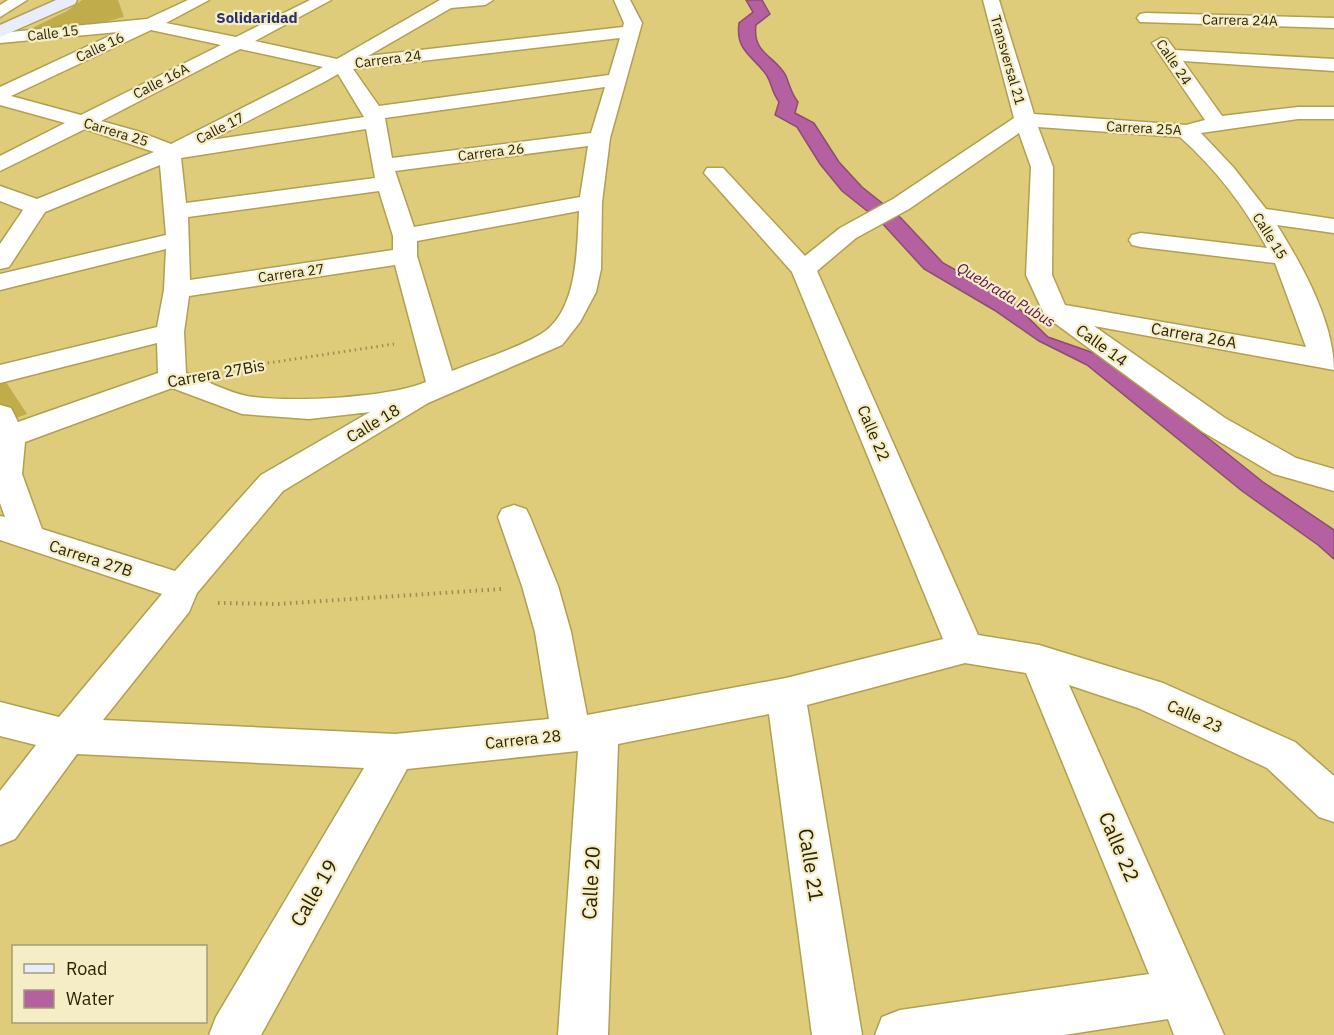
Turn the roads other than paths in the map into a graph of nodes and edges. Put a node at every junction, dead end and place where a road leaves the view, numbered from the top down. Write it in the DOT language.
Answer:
graph roads {
  1 [pos="19,0"];
  2 [pos="69,0"];
  3 [pos="201,0"];
  4 [pos="323,0"];
  5 [pos="485,0"];
  6 [pos="622,0"];
  7 [pos="991,0"];
  8 [pos="1134,0"];
  9 [pos="450,2"];
  10 [pos="135,7"];
  11 [pos="0,12"];
  12 [pos="1146,18"];
  13 [pos="1289,22"];
  14 [pos="1334,23"];
  15 [pos="148,24"];
  16 [pos="631,31"];
  17 [pos="0,32"];
  18 [pos="0,38"];
  19 [pos="234,43"];
  20 [pos="1169,55"];
  21 [pos="341,65"];
  22 [pos="1331,65"];
  23 [pos="617,80"];
  24 [pos="0,96"];
  25 [pos="1298,113"];
  26 [pos="1334,113"];
  27 [pos="375,117"];
  28 [pos="1025,120"];
  29 [pos="83,122"];
  30 [pos="1217,123"];
  31 [pos="1334,125"];
  32 [pos="1186,131"];
  33 [pos="600,138"];
  34 [pos="170,153"];
  35 [pos="0,164"];
  36 [pos="715,173"];
  37 [pos="384,174"];
  38 [pos="0,193"];
  39 [pos="591,202"];
  40 [pos="37,207"];
  41 [pos="177,211"];
  42 [pos="1258,215"];
  43 [pos="1334,226"];
  44 [pos="178,239"];
  45 [pos="1141,240"];
  46 [pos="405,246"];
  47 [pos="1284,257"];
  48 [pos="0,262"];
  49 [pos="804,269"];
  50 [pos="0,282"];
  51 [pos="177,290"];
  52 [pos="1054,310"];
  53 [pos="170,332"];
  54 [pos="1329,360"];
  55 [pos="0,374"];
  56 [pos="172,378"];
  57 [pos="429,391"];
  58 [pos="5,426"];
  59 [pos="1334,480"];
  60 [pos="514,517"];
  61 [pos="14,532"];
  62 [pos="179,595"];
  63 [pos="965,648"];
  64 [pos="1039,660"];
  65 [pos="786,694"];
  66 [pos="0,719"];
  67 [pos="585,733"];
  68 [pos="67,735"];
  69 [pos="395,752"];
  70 [pos="1334,803"];
  71 [pos="0,825"];
  72 [pos="1191,1014"];
  73 [pos="234,1035"];
  74 [pos="583,1035"];
  75 [pos="837,1035"];
  76 [pos="900,1035"];
  1 -- 11 [label="street"];
  2 -- 17 [label="street"];
  3 -- 15 [label="street, Calle 16"];
  4 -- 19 [label="street, Calle 16A"];
  5 -- 9 [label="street"];
  6 -- 16 [label="street"];
  7 -- 28 [label="street, Transversal 21"];
  8 -- 12 [label="street, Calle 24"];
  9 -- 21 [label="street, Calle 17"];
  10 -- 15 [label="street"];
  12 -- 13 [label="street, Carrera 24A"];
  12 -- 20 [label="street, Calle 24"];
  13 -- 14 [label="street, Carrera 24A"];
  13 -- 22 [label="street"];
  15 -- 18 [label="street, Calle 15"];
  15 -- 19 [label="street, Carrera 24"];
  15 -- 24 [label="street, Calle 16"];
  16 -- 21 [label="street, Carrera 24"];
  16 -- 23 [label="street, Calle 18"];
  19 -- 21 [label="street, Carrera 24"];
  19 -- 29 [label="street, Calle 16A"];
  20 -- 22 [label="street"];
  20 -- 30 [label="street, Calle 24"];
  21 -- 27 [label="street"];
  21 -- 34 [label="street, Calle 17"];
  23 -- 27 [label="street, Carrera 25"];
  23 -- 33 [label="street, Calle 18"];
  24 -- 29 [label="street, Carrera 25"];
  25 -- 26 [label="street, Carrera 25A"];
  25 -- 30 [label="street, Carrera 25A"];
  25 -- 31 [label="street, Carrera 25A"];
  27 -- 34 [label="street, Carrera 25"];
  27 -- 37 [label="street"];
  28 -- 32 [label="street, Carrera 25A"];
  28 -- 49 [label="street"];
  28 -- 52 [label="street"];
  29 -- 34 [label="street, Carrera 25"];
  29 -- 35 [label="street, Calle 16A"];
  30 -- 32 [label="street, Carrera 25A"];
  32 -- 42 [label="street, Calle 15"];
  33 -- 37 [label="street, Carrera 26"];
  33 -- 39 [label="street, Calle 18"];
  34 -- 40 [label="street, Calle 17"];
  34 -- 41 [label="street"];
  36 -- 49 [label="street"];
  37 -- 41 [label="street, Carrera 26"];
  37 -- 46 [label="street"];
  38 -- 40 [label="street"];
  39 -- 46 [label="street, Carrera 27"];
  39 -- 57 [label="street, Calle 18"];
  40 -- 48 [label="street"];
  41 -- 44 [label="street"];
  42 -- 43 [label="street"];
  42 -- 47 [label="street, Calle 15"];
  44 -- 50 [label="street"];
  44 -- 51 [label="street"];
  45 -- 47 [label="street"];
  46 -- 51 [label="street, Carrera 27"];
  46 -- 57 [label="street"];
  47 -- 54 [label="street, Calle 15"];
  49 -- 63 [label="street, Calle 22"];
  51 -- 53 [label="street"];
  52 -- 54 [label="street, Carrera 26A"];
  52 -- 59 [label="street, Calle 14"];
  53 -- 55 [label="street"];
  53 -- 56 [label="street"];
  56 -- 57 [label="street"];
  56 -- 58 [label="street, Carrera 27Bis"];
  57 -- 62 [label="street, Calle 18"];
  58 -- 61 [label="street"];
  60 -- 67 [label="street, Calle 20"];
  61 -- 62 [label="street, Carrera 27B"];
  62 -- 68 [label="street, Calle 18"];
  63 -- 64 [label="street, Carrera 28"];
  63 -- 65 [label="street, Carrera 28"];
  64 -- 70 [label="street, Calle 23"];
  64 -- 72 [label="street, Calle 22"];
  65 -- 67 [label="street, Carrera 28"];
  65 -- 75 [label="street, Calle 21"];
  66 -- 68 [label="street, Carrera 28"];
  67 -- 69 [label="street, Carrera 28"];
  67 -- 74 [label="street, Calle 20"];
  68 -- 69 [label="street, Carrera 28"];
  68 -- 71 [label="street, Calle 18"];
  69 -- 73 [label="street, Calle 19"];
  72 -- 76 [label="street"];
}
